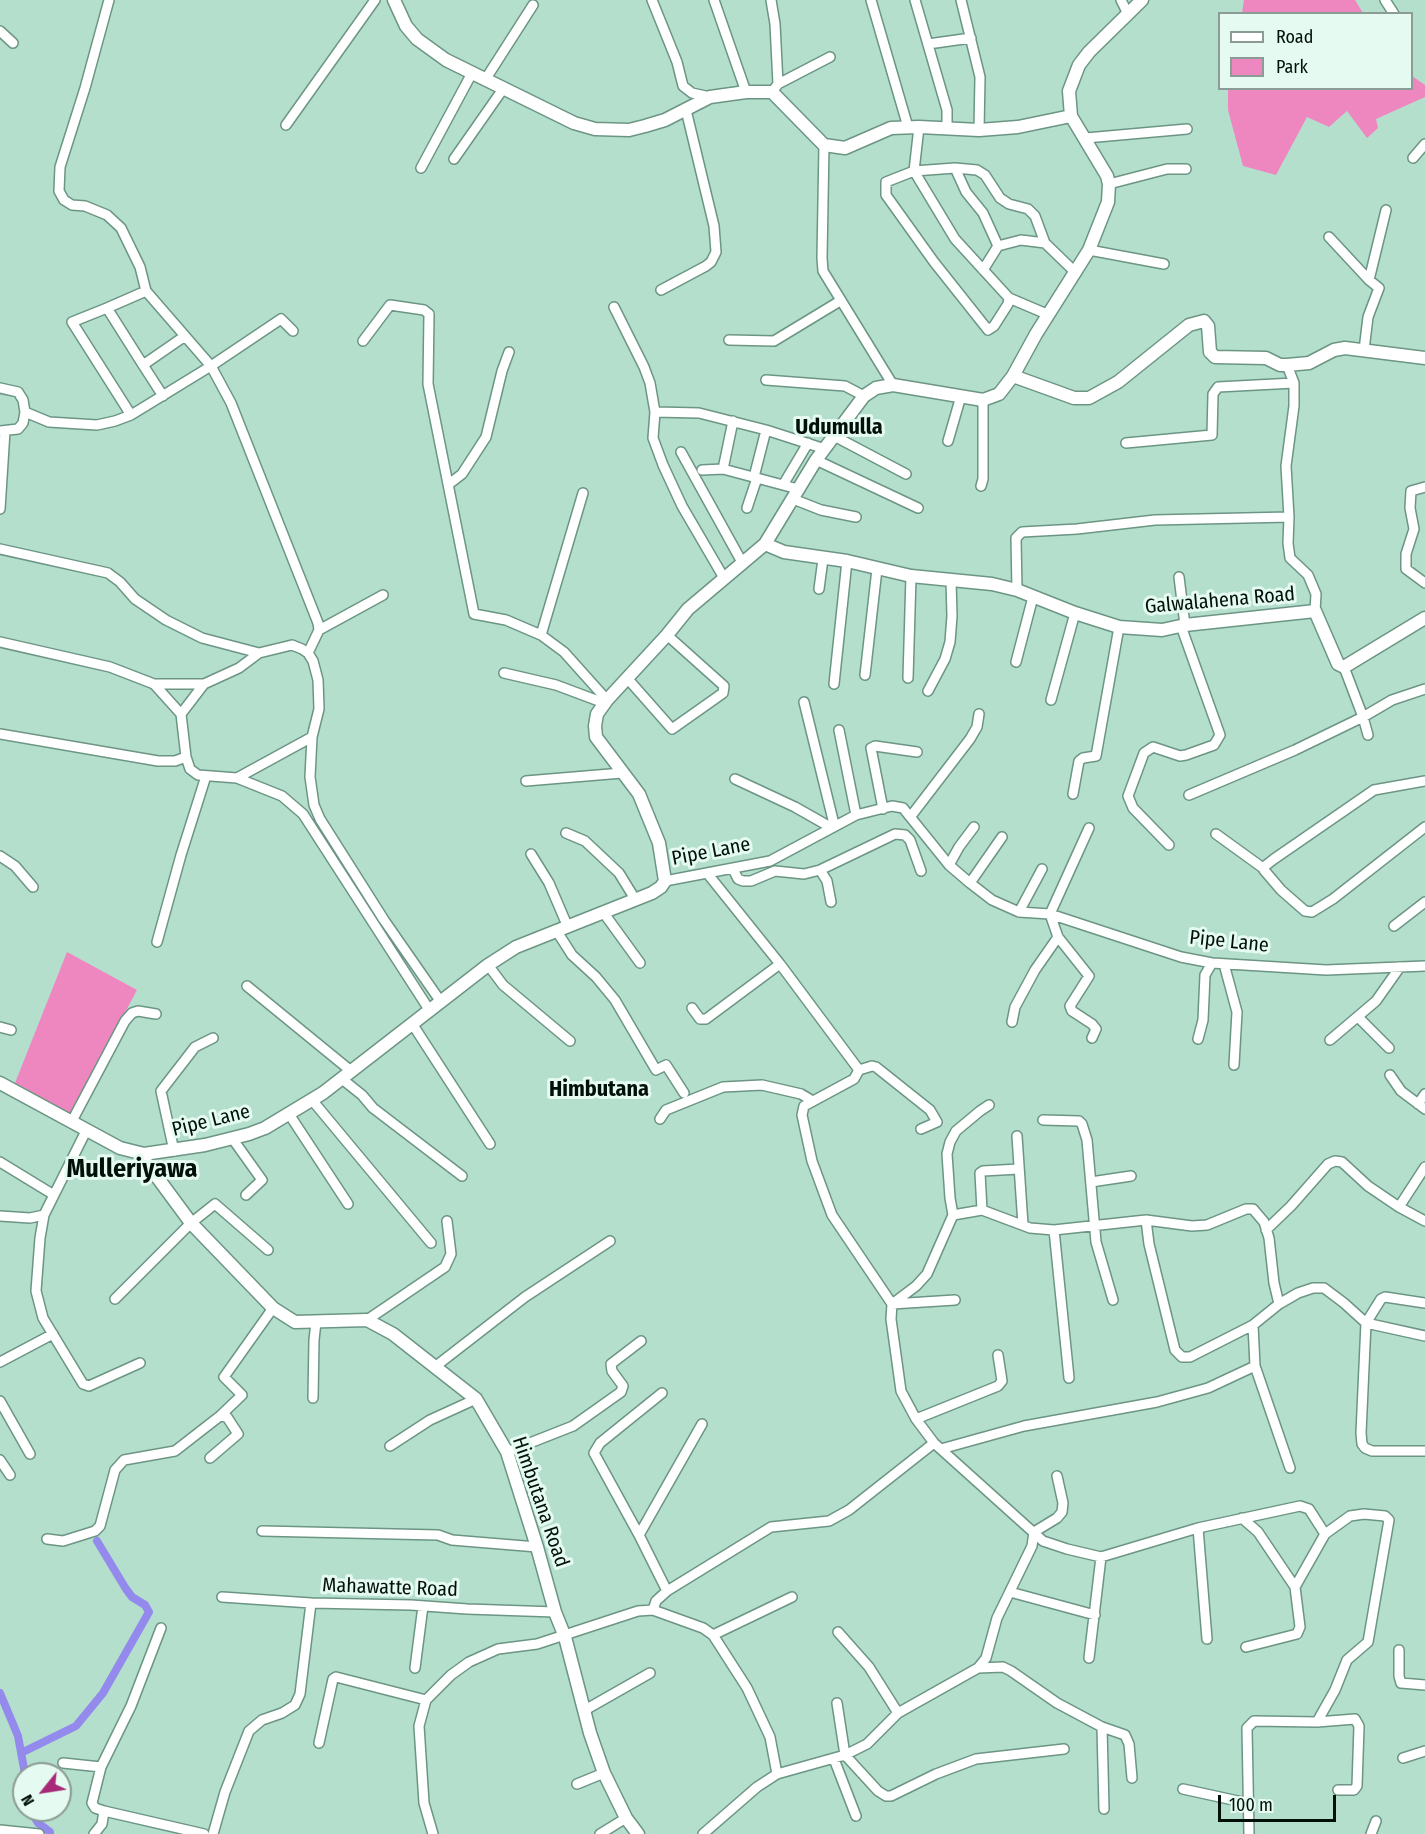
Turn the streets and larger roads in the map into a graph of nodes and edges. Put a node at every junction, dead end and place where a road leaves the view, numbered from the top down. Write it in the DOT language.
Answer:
graph roads {
  1 [pos="109,0"];
  2 [pos="375,0"];
  3 [pos="394,0"];
  4 [pos="652,0"];
  5 [pos="714,0"];
  6 [pos="771,0"];
  7 [pos="870,0"];
  8 [pos="915,0"];
  9 [pos="961,0"];
  10 [pos="1121,0"];
  11 [pos="1142,0"];
  12 [pos="533,5"];
  13 [pos="1128,14"];
  14 [pos="0,31"];
  15 [pos="972,38"];
  16 [pos="13,43"];
  17 [pos="928,44"];
  18 [pos="830,57"];
  19 [pos="472,73"];
  20 [pos="485,80"];
  21 [pos="776,88"];
  22 [pos="503,89"];
  23 [pos="746,92"];
  24 [pos="711,97"];
  25 [pos="686,110"];
  26 [pos="1071,116"];
  27 [pos="286,125"];
  28 [pos="914,127"];
  29 [pos="947,129"];
  30 [pos="1187,129"];
  31 [pos="979,130"];
  32 [pos="1086,138"];
  33 [pos="1425,144"];
  34 [pos="824,145"];
  35 [pos="1413,158"];
  36 [pos="454,159"];
  37 [pos="421,168"];
  38 [pos="956,168"];
  39 [pos="1186,169"];
  40 [pos="914,171"];
  41 [pos="1109,184"];
  42 [pos="1386,210"];
  43 [pos="1329,237"];
  44 [pos="1045,243"];
  45 [pos="998,246"];
  46 [pos="1089,250"];
  47 [pos="1164,264"];
  48 [pos="983,270"];
  49 [pos="1076,273"];
  50 [pos="1369,280"];
  51 [pos="661,290"];
  52 [pos="146,291"];
  53 [pos="1009,298"];
  54 [pos="840,301"];
  55 [pos="614,307"];
  56 [pos="107,308"];
  57 [pos="1049,315"];
  58 [pos="293,332"];
  59 [pos="185,336"];
  60 [pos="729,340"];
  61 [pos="363,341"];
  62 [pos="1364,350"];
  63 [pos="509,352"];
  64 [pos="1425,358"];
  65 [pos="143,364"];
  66 [pos="1287,365"];
  67 [pos="211,366"];
  68 [pos="1013,376"];
  69 [pos="766,380"];
  70 [pos="1294,383"];
  71 [pos="893,385"];
  72 [pos="0,388"];
  73 [pos="163,396"];
  74 [pos="864,396"];
  75 [pos="961,396"];
  76 [pos="983,400"];
  77 [pos="25,412"];
  78 [pos="655,412"];
  79 [pos="131,415"];
  80 [pos="733,421"];
  81 [pos="766,429"];
  82 [pos="2,431"];
  83 [pos="834,436"];
  84 [pos="948,441"];
  85 [pos="808,443"];
  86 [pos="1126,443"];
  87 [pos="825,449"];
  88 [pos="681,452"];
  89 [pos="816,460"];
  90 [pos="702,470"];
  91 [pos="723,470"];
  92 [pos="906,474"];
  93 [pos="755,478"];
  94 [pos="449,484"];
  95 [pos="783,484"];
  96 [pos="981,486"];
  97 [pos="1425,487"];
  98 [pos="583,493"];
  99 [pos="796,494"];
  100 [pos="747,508"];
  101 [pos="918,508"];
  102 [pos="0,509"];
  103 [pos="1289,517"];
  104 [pos="856,518"];
  105 [pos="765,544"];
  106 [pos="0,549"];
  107 [pos="822,559"];
  108 [pos="847,561"];
  109 [pos="743,564"];
  110 [pos="877,569"];
  111 [pos="911,576"];
  112 [pos="1179,577"];
  113 [pos="723,578"];
  114 [pos="951,580"];
  115 [pos="1425,583"];
  116 [pos="819,590"];
  117 [pos="1017,590"];
  118 [pos="383,595"];
  119 [pos="1033,597"];
  120 [pos="1315,611"];
  121 [pos="1075,613"];
  122 [pos="1425,618"];
  123 [pos="1183,626"];
  124 [pos="1119,627"];
  125 [pos="318,630"];
  126 [pos="542,635"];
  127 [pos="667,635"];
  128 [pos="0,642"];
  129 [pos="259,652"];
  130 [pos="308,653"];
  131 [pos="1016,662"];
  132 [pos="1344,667"];
  133 [pos="504,673"];
  134 [pos="865,675"];
  135 [pos="627,678"];
  136 [pos="908,678"];
  137 [pos="154,684"];
  138 [pos="204,684"];
  139 [pos="834,684"];
  140 [pos="1425,689"];
  141 [pos="928,692"];
  142 [pos="1051,700"];
  143 [pos="606,701"];
  144 [pos="804,702"];
  145 [pos="181,714"];
  146 [pos="979,714"];
  147 [pos="1363,717"];
  148 [pos="839,730"];
  149 [pos="0,734"];
  150 [pos="1368,735"];
  151 [pos="312,737"];
  152 [pos="916,752"];
  153 [pos="186,757"];
  154 [pos="622,773"];
  155 [pos="206,776"];
  156 [pos="237,778"];
  157 [pos="735,779"];
  158 [pos="526,781"];
  159 [pos="1425,781"];
  160 [pos="1073,794"];
  161 [pos="1189,795"];
  162 [pos="883,809"];
  163 [pos="856,815"];
  164 [pos="910,816"];
  165 [pos="974,827"];
  166 [pos="1425,827"];
  167 [pos="832,828"];
  168 [pos="1089,828"];
  169 [pos="566,833"];
  170 [pos="1216,834"];
  171 [pos="1002,837"];
  172 [pos="1169,845"];
  173 [pos="531,854"];
  174 [pos="0,856"];
  175 [pos="0,865"];
  176 [pos="949,865"];
  177 [pos="15,866"];
  178 [pos="1263,868"];
  179 [pos="734,869"];
  180 [pos="1042,869"];
  181 [pos="820,870"];
  182 [pos="921,871"];
  183 [pos="707,873"];
  184 [pos="665,881"];
  185 [pos="970,883"];
  186 [pos="33,887"];
  187 [pos="635,899"];
  188 [pos="831,902"];
  189 [pos="1425,902"];
  190 [pos="603,912"];
  191 [pos="1019,912"];
  192 [pos="1050,914"];
  193 [pos="1394,927"];
  194 [pos="561,928"];
  195 [pos="1058,937"];
  196 [pos="157,942"];
  197 [pos="640,963"];
  198 [pos="1212,963"];
  199 [pos="780,964"];
  200 [pos="1224,964"];
  201 [pos="488,965"];
  202 [pos="1425,966"];
  203 [pos="1400,967"];
  204 [pos="247,986"];
  205 [pos="441,1002"];
  206 [pos="692,1008"];
  207 [pos="430,1011"];
  208 [pos="156,1014"];
  209 [pos="1358,1017"];
  210 [pos="1012,1022"];
  211 [pos="414,1025"];
  212 [pos="0,1027"];
  213 [pos="11,1030"];
  214 [pos="213,1038"];
  215 [pos="1092,1038"];
  216 [pos="1198,1039"];
  217 [pos="570,1041"];
  218 [pos="1330,1041"];
  219 [pos="1389,1048"];
  220 [pos="1234,1065"];
  221 [pos="859,1070"];
  222 [pos="347,1075"];
  223 [pos="1390,1075"];
  224 [pos="0,1083"];
  225 [pos="684,1093"];
  226 [pos="1425,1094"];
  227 [pos="312,1100"];
  228 [pos="812,1100"];
  229 [pos="989,1105"];
  230 [pos="1421,1106"];
  231 [pos="289,1114"];
  232 [pos="660,1119"];
  233 [pos="1043,1120"];
  234 [pos="72,1121"];
  235 [pos="921,1129"];
  236 [pos="86,1131"];
  237 [pos="1017,1136"];
  238 [pos="232,1138"];
  239 [pos="490,1144"];
  240 [pos="174,1151"];
  241 [pos="144,1154"];
  242 [pos="0,1162"];
  243 [pos="1425,1167"];
  244 [pos="1019,1169"];
  245 [pos="462,1176"];
  246 [pos="1131,1176"];
  247 [pos="1091,1182"];
  248 [pos="54,1195"];
  249 [pos="246,1195"];
  250 [pos="348,1204"];
  251 [pos="1399,1208"];
  252 [pos="982,1210"];
  253 [pos="44,1215"];
  254 [pos="953,1215"];
  255 [pos="0,1216"];
  256 [pos="1146,1220"];
  257 [pos="447,1221"];
  258 [pos="1425,1221"];
  259 [pos="192,1223"];
  260 [pos="1023,1225"];
  261 [pos="1095,1225"];
  262 [pos="1054,1230"];
  263 [pos="1266,1230"];
  264 [pos="610,1241"];
  265 [pos="431,1244"];
  266 [pos="268,1250"];
  267 [pos="115,1299"];
  268 [pos="955,1300"];
  269 [pos="1113,1300"];
  270 [pos="1425,1303"];
  271 [pos="892,1304"];
  272 [pos="1279,1304"];
  273 [pos="273,1308"];
  274 [pos="367,1320"];
  275 [pos="316,1322"];
  276 [pos="1366,1323"];
  277 [pos="1254,1325"];
  278 [pos="53,1334"];
  279 [pos="1425,1336"];
  280 [pos="641,1341"];
  281 [pos="998,1355"];
  282 [pos="0,1362"];
  283 [pos="140,1363"];
  284 [pos="436,1366"];
  285 [pos="1255,1366"];
  286 [pos="1069,1378"];
  287 [pos="662,1393"];
  288 [pos="314,1398"];
  289 [pos="476,1399"];
  290 [pos="0,1401"];
  291 [pos="220,1416"];
  292 [pos="916,1419"];
  293 [pos="702,1424"];
  294 [pos="390,1446"];
  295 [pos="937,1446"];
  296 [pos="1425,1451"];
  297 [pos="507,1452"];
  298 [pos="30,1455"];
  299 [pos="210,1458"];
  300 [pos="0,1460"];
  301 [pos="1290,1468"];
  302 [pos="10,1475"];
  303 [pos="1057,1476"];
  304 [pos="1242,1518"];
  305 [pos="1198,1528"];
  306 [pos="262,1531"];
  307 [pos="1034,1532"];
  308 [pos="1325,1534"];
  309 [pos="639,1535"];
  310 [pos="47,1539"];
  311 [pos="537,1547"];
  312 [pos="1101,1557"];
  313 [pos="1295,1587"];
  314 [pos="667,1591"];
  315 [pos="1010,1592"];
  316 [pos="222,1597"];
  317 [pos="792,1597"];
  318 [pos="311,1603"];
  319 [pos="423,1606"];
  320 [pos="653,1610"];
  321 [pos="555,1612"];
  322 [pos="1095,1616"];
  323 [pos="161,1628"];
  324 [pos="838,1632"];
  325 [pos="713,1635"];
  326 [pos="565,1636"];
  327 [pos="1207,1639"];
  328 [pos="1246,1647"];
  329 [pos="1399,1650"];
  330 [pos="1089,1658"];
  331 [pos="415,1668"];
  332 [pos="978,1668"];
  333 [pos="650,1673"];
  334 [pos="1425,1685"];
  335 [pos="426,1700"];
  336 [pos="837,1703"];
  337 [pos="585,1710"];
  338 [pos="898,1713"];
  339 [pos="1317,1722"];
  340 [pos="1102,1727"];
  341 [pos="319,1743"];
  342 [pos="1064,1749"];
  343 [pos="1425,1751"];
  344 [pos="845,1755"];
  345 [pos="1403,1758"];
  346 [pos="834,1759"];
  347 [pos="72,1764"];
  348 [pos="101,1767"];
  349 [pos="604,1773"];
  350 [pos="777,1774"];
  351 [pos="1132,1778"];
  352 [pos="577,1785"];
  353 [pos="1183,1789"];
  354 [pos="1338,1790"];
  355 [pos="1247,1803"];
  356 [pos="1104,1809"];
  357 [pos="104,1811"];
  358 [pos="856,1816"];
  359 [pos="626,1818"];
  360 [pos="1376,1821"];
  361 [pos="0,1830"];
  362 [pos="39,1834"];
  363 [pos="94,1834"];
  364 [pos="204,1834"];
  365 [pos="213,1834"];
  366 [pos="433,1834"];
  367 [pos="600,1834"];
  368 [pos="638,1834"];
  369 [pos="703,1834"];
  370 [pos="1248,1834"];
  371 [pos="1371,1834"];
  1 -- 52 [label="street"];
  2 -- 27 [label="street"];
  3 -- 19 [label="street"];
  4 -- 24 [label="street"];
  5 -- 23 [label="street"];
  6 -- 21 [label="street"];
  7 -- 28 [label="street"];
  8 -- 17 [label="street"];
  9 -- 15 [label="street"];
  10 -- 13 [label="street"];
  11 -- 13 [label="street"];
  12 -- 20 [label="street"];
  13 -- 26 [label="street"];
  14 -- 16 [label="street"];
  15 -- 17 [label="street"];
  15 -- 31 [label="street"];
  17 -- 29 [label="street"];
  18 -- 21 [label="street"];
  19 -- 20 [label="street"];
  19 -- 37 [label="street"];
  20 -- 22 [label="street"];
  21 -- 23 [label="street"];
  21 -- 34 [label="street"];
  22 -- 25 [label="street"];
  22 -- 36 [label="street"];
  23 -- 24 [label="street"];
  24 -- 25 [label="street"];
  25 -- 51 [label="street"];
  26 -- 31 [label="street"];
  26 -- 32 [label="street"];
  28 -- 29 [label="street"];
  28 -- 34 [label="street"];
  28 -- 40 [label="street"];
  29 -- 31 [label="street"];
  30 -- 32 [label="street"];
  32 -- 41 [label="street"];
  33 -- 35 [label="street"];
  34 -- 54 [label="street"];
  38 -- 40 [label="street"];
  38 -- 44 [label="street"];
  38 -- 45 [label="street"];
  39 -- 41 [label="street"];
  40 -- 48 [label="street"];
  40 -- 53 [label="street"];
  41 -- 46 [label="street"];
  42 -- 50 [label="street"];
  43 -- 50 [label="street"];
  44 -- 45 [label="street"];
  44 -- 49 [label="street"];
  45 -- 48 [label="street"];
  46 -- 47 [label="street"];
  46 -- 49 [label="street"];
  48 -- 53 [label="street"];
  49 -- 57 [label="street"];
  50 -- 62 [label="street"];
  52 -- 56 [label="street"];
  52 -- 59 [label="street"];
  53 -- 57 [label="street"];
  54 -- 60 [label="street"];
  54 -- 71 [label="street"];
  55 -- 78 [label="street"];
  56 -- 65 [label="street"];
  56 -- 79 [label="street"];
  57 -- 68 [label="street"];
  58 -- 67 [label="street"];
  59 -- 65 [label="street"];
  59 -- 67 [label="street"];
  61 -- 94 [label="street"];
  62 -- 64 [label="street"];
  62 -- 66 [label="street"];
  63 -- 94 [label="street"];
  65 -- 73 [label="street"];
  66 -- 68 [label="street"];
  66 -- 70 [label="street"];
  67 -- 73 [label="street"];
  67 -- 125 [label="street"];
  68 -- 76 [label="street"];
  69 -- 74 [label="street"];
  70 -- 86 [label="street"];
  70 -- 103 [label="street"];
  71 -- 74 [label="street"];
  71 -- 75 [label="street"];
  72 -- 77 [label="street"];
  73 -- 79 [label="street"];
  74 -- 83 [label="street"];
  75 -- 76 [label="street"];
  75 -- 84 [label="street"];
  76 -- 96 [label="street"];
  77 -- 79 [label="street"];
  77 -- 82 [label="street"];
  78 -- 80 [label="street"];
  78 -- 113 [label="street"];
  80 -- 81 [label="street"];
  80 -- 91 [label="street"];
  81 -- 85 [label="street"];
  81 -- 93 [label="street"];
  82 -- 102 [label="street"];
  83 -- 87 [label="street"];
  83 -- 92 [label="street"];
  85 -- 87 [label="street"];
  85 -- 95 [label="street"];
  87 -- 89 [label="street"];
  88 -- 109 [label="street"];
  89 -- 99 [label="street"];
  89 -- 101 [label="street"];
  90 -- 91 [label="street"];
  91 -- 93 [label="street"];
  93 -- 95 [label="street"];
  93 -- 100 [label="street"];
  94 -- 126 [label="street"];
  95 -- 99 [label="street"];
  97 -- 115 [label="street"];
  98 -- 126 [label="street"];
  99 -- 104 [label="street"];
  99 -- 105 [label="street"];
  103 -- 117 [label="street"];
  103 -- 120 [label="street"];
  105 -- 107 [label="street, Galwalahena Road"];
  105 -- 109 [label="street"];
  106 -- 129 [label="street"];
  107 -- 108 [label="street, Galwalahena Road"];
  107 -- 116 [label="street"];
  108 -- 110 [label="street, Galwalahena Road"];
  108 -- 139 [label="street"];
  109 -- 113 [label="street"];
  110 -- 111 [label="street, Galwalahena Road"];
  110 -- 134 [label="street"];
  111 -- 114 [label="street, Galwalahena Road"];
  111 -- 136 [label="street"];
  112 -- 123 [label="street"];
  113 -- 127 [label="street"];
  114 -- 117 [label="street, Galwalahena Road"];
  114 -- 141 [label="street"];
  117 -- 119 [label="street, Galwalahena Road"];
  118 -- 125 [label="street"];
  119 -- 121 [label="street, Galwalahena Road"];
  119 -- 131 [label="street"];
  120 -- 123 [label="street, Galwalahena Road"];
  120 -- 132 [label="street, Galwalahena Road"];
  121 -- 124 [label="street, Galwalahena Road"];
  121 -- 142 [label="street"];
  122 -- 132 [label="street"];
  123 -- 124 [label="street, Galwalahena Road"];
  123 -- 172 [label="street"];
  124 -- 160 [label="street"];
  125 -- 130 [label="street"];
  126 -- 143 [label="street"];
  127 -- 135 [label="street"];
  127 -- 135 [label="street"];
  128 -- 137 [label="street"];
  129 -- 130 [label="street"];
  129 -- 138 [label="street"];
  130 -- 151 [label="street"];
  132 -- 147 [label="street"];
  133 -- 143 [label="street"];
  135 -- 143 [label="street"];
  137 -- 138 [label="street"];
  137 -- 145 [label="street"];
  138 -- 145 [label="street"];
  140 -- 147 [label="street"];
  143 -- 154 [label="street"];
  144 -- 167 [label="street"];
  145 -- 153 [label="street"];
  146 -- 164 [label="street"];
  147 -- 150 [label="street"];
  147 -- 161 [label="street"];
  148 -- 163 [label="street"];
  149 -- 153 [label="street"];
  151 -- 156 [label="street"];
  151 -- 205 [label="street"];
  152 -- 162 [label="street"];
  153 -- 155 [label="street"];
  154 -- 158 [label="street"];
  154 -- 184 [label="street"];
  155 -- 156 [label="street"];
  155 -- 196 [label="street"];
  156 -- 207 [label="street"];
  157 -- 167 [label="street"];
  159 -- 178 [label="street"];
  162 -- 163 [label="street, Pipe Lane"];
  162 -- 164 [label="street, Pipe Lane"];
  163 -- 167 [label="street, Pipe Lane"];
  164 -- 176 [label="street, Pipe Lane"];
  165 -- 176 [label="street"];
  166 -- 178 [label="street"];
  167 -- 179 [label="street, Pipe Lane"];
  168 -- 192 [label="street"];
  169 -- 187 [label="street"];
  170 -- 178 [label="street"];
  171 -- 185 [label="street"];
  173 -- 194 [label="street"];
  174 -- 177 [label="street"];
  175 -- 177 [label="street"];
  176 -- 185 [label="street, Pipe Lane"];
  177 -- 186 [label="street"];
  179 -- 181 [label="street"];
  179 -- 183 [label="street, Pipe Lane"];
  180 -- 191 [label="street"];
  181 -- 182 [label="street"];
  181 -- 188 [label="street"];
  183 -- 184 [label="street, Pipe Lane"];
  183 -- 199 [label="street"];
  184 -- 187 [label="street, Pipe Lane"];
  185 -- 191 [label="street, Pipe Lane"];
  187 -- 190 [label="street, Pipe Lane"];
  189 -- 193 [label="street"];
  190 -- 194 [label="street, Pipe Lane"];
  190 -- 197 [label="street"];
  191 -- 192 [label="street, Pipe Lane"];
  192 -- 195 [label="street"];
  192 -- 198 [label="street, Pipe Lane"];
  194 -- 201 [label="street, Pipe Lane"];
  194 -- 225 [label="street"];
  195 -- 210 [label="street"];
  195 -- 215 [label="street"];
  198 -- 200 [label="street, Pipe Lane"];
  198 -- 216 [label="street"];
  199 -- 206 [label="street"];
  199 -- 221 [label="street"];
  200 -- 203 [label="street, Pipe Lane"];
  200 -- 220 [label="street"];
  201 -- 205 [label="street, Pipe Lane"];
  201 -- 217 [label="street"];
  202 -- 203 [label="street, Pipe Lane"];
  203 -- 209 [label="street"];
  204 -- 222 [label="street"];
  205 -- 207 [label="street, Pipe Lane"];
  207 -- 211 [label="street, Pipe Lane"];
  208 -- 234 [label="street"];
  209 -- 218 [label="street"];
  209 -- 219 [label="street"];
  211 -- 222 [label="street, Pipe Lane"];
  211 -- 239 [label="street"];
  212 -- 213 [label="street"];
  214 -- 240 [label="street"];
  221 -- 228 [label="street"];
  221 -- 235 [label="street"];
  222 -- 227 [label="street, Pipe Lane"];
  222 -- 245 [label="street"];
  223 -- 230 [label="street"];
  224 -- 234 [label="street, Pipe Lane"];
  226 -- 230 [label="street"];
  227 -- 231 [label="street, Pipe Lane"];
  227 -- 265 [label="street"];
  228 -- 232 [label="street"];
  228 -- 271 [label="street"];
  229 -- 254 [label="street"];
  231 -- 238 [label="street, Pipe Lane"];
  231 -- 250 [label="street"];
  233 -- 247 [label="street"];
  234 -- 236 [label="street, Pipe Lane"];
  236 -- 241 [label="street, Pipe Lane"];
  236 -- 248 [label="street"];
  237 -- 244 [label="street"];
  238 -- 240 [label="street, Pipe Lane"];
  238 -- 249 [label="street"];
  240 -- 241 [label="street, Pipe Lane"];
  241 -- 259 [label="street"];
  242 -- 248 [label="street"];
  243 -- 251 [label="street"];
  244 -- 252 [label="street"];
  244 -- 260 [label="street"];
  246 -- 247 [label="street"];
  247 -- 261 [label="street"];
  248 -- 253 [label="street"];
  251 -- 258 [label="street"];
  251 -- 263 [label="street"];
  252 -- 254 [label="street"];
  252 -- 260 [label="street"];
  253 -- 255 [label="street"];
  253 -- 278 [label="street"];
  254 -- 271 [label="street"];
  256 -- 261 [label="street"];
  256 -- 263 [label="street"];
  256 -- 277 [label="street"];
  257 -- 274 [label="street"];
  259 -- 266 [label="street"];
  259 -- 267 [label="street"];
  259 -- 273 [label="street"];
  260 -- 262 [label="street"];
  261 -- 262 [label="street"];
  261 -- 269 [label="street"];
  262 -- 286 [label="street"];
  263 -- 272 [label="street"];
  264 -- 284 [label="street"];
  268 -- 271 [label="street"];
  270 -- 276 [label="street"];
  271 -- 292 [label="street"];
  272 -- 276 [label="street"];
  272 -- 277 [label="street"];
  273 -- 275 [label="street"];
  273 -- 291 [label="street"];
  274 -- 275 [label="street"];
  274 -- 284 [label="street, Himbutana Road"];
  275 -- 288 [label="street"];
  276 -- 279 [label="street"];
  276 -- 296 [label="street"];
  277 -- 285 [label="street"];
  278 -- 282 [label="street"];
  278 -- 283 [label="street"];
  280 -- 297 [label="street"];
  281 -- 292 [label="street"];
  284 -- 289 [label="street, Himbutana Road"];
  285 -- 295 [label="street"];
  285 -- 301 [label="street"];
  287 -- 309 [label="street"];
  289 -- 294 [label="street"];
  289 -- 297 [label="street, Himbutana Road"];
  290 -- 298 [label="street"];
  291 -- 299 [label="street"];
  291 -- 310 [label="street"];
  292 -- 295 [label="street"];
  293 -- 309 [label="street"];
  295 -- 307 [label="street"];
  295 -- 314 [label="street"];
  297 -- 311 [label="street, Himbutana Road"];
  300 -- 302 [label="street"];
  303 -- 307 [label="street"];
  304 -- 305 [label="street"];
  304 -- 308 [label="street"];
  304 -- 313 [label="street"];
  305 -- 312 [label="street"];
  305 -- 327 [label="street"];
  306 -- 311 [label="street"];
  307 -- 312 [label="street"];
  307 -- 315 [label="street"];
  308 -- 313 [label="street"];
  308 -- 339 [label="street"];
  309 -- 314 [label="street"];
  311 -- 321 [label="street, Himbutana Road"];
  312 -- 322 [label="street"];
  313 -- 328 [label="street"];
  314 -- 320 [label="street"];
  315 -- 322 [label="street"];
  315 -- 332 [label="street"];
  316 -- 318 [label="street"];
  317 -- 325 [label="street"];
  318 -- 319 [label="street, Mahawatte Road"];
  318 -- 365 [label="street, Mahawatte Road"];
  319 -- 321 [label="street, Mahawatte Road"];
  319 -- 331 [label="street"];
  320 -- 325 [label="street"];
  320 -- 326 [label="street"];
  321 -- 326 [label="street, Himbutana Road"];
  322 -- 330 [label="street"];
  323 -- 348 [label="street"];
  324 -- 338 [label="street"];
  325 -- 350 [label="street"];
  326 -- 335 [label="street"];
  326 -- 337 [label="street, Himbutana Road"];
  329 -- 334 [label="street"];
  332 -- 338 [label="street"];
  332 -- 340 [label="street"];
  333 -- 337 [label="street"];
  335 -- 341 [label="street"];
  335 -- 366 [label="street"];
  336 -- 344 [label="street"];
  337 -- 349 [label="street, Himbutana Road"];
  338 -- 344 [label="street"];
  339 -- 354 [label="street"];
  339 -- 355 [label="street"];
  340 -- 351 [label="street"];
  340 -- 356 [label="street"];
  342 -- 344 [label="street"];
  343 -- 345 [label="street"];
  344 -- 346 [label="street"];
  346 -- 350 [label="street"];
  346 -- 358 [label="street"];
  347 -- 348 [label="street"];
  348 -- 357 [label="street"];
  349 -- 352 [label="street"];
  349 -- 359 [label="street, Himbutana Road"];
  350 -- 369 [label="street"];
  353 -- 355 [label="street"];
  355 -- 370 [label="street"];
  357 -- 363 [label="street"];
  357 -- 364 [label="street"];
  359 -- 367 [label="street"];
  359 -- 368 [label="street, Himbutana Road"];
  360 -- 371 [label="street"];
  361 -- 362 [label="street"];
}
